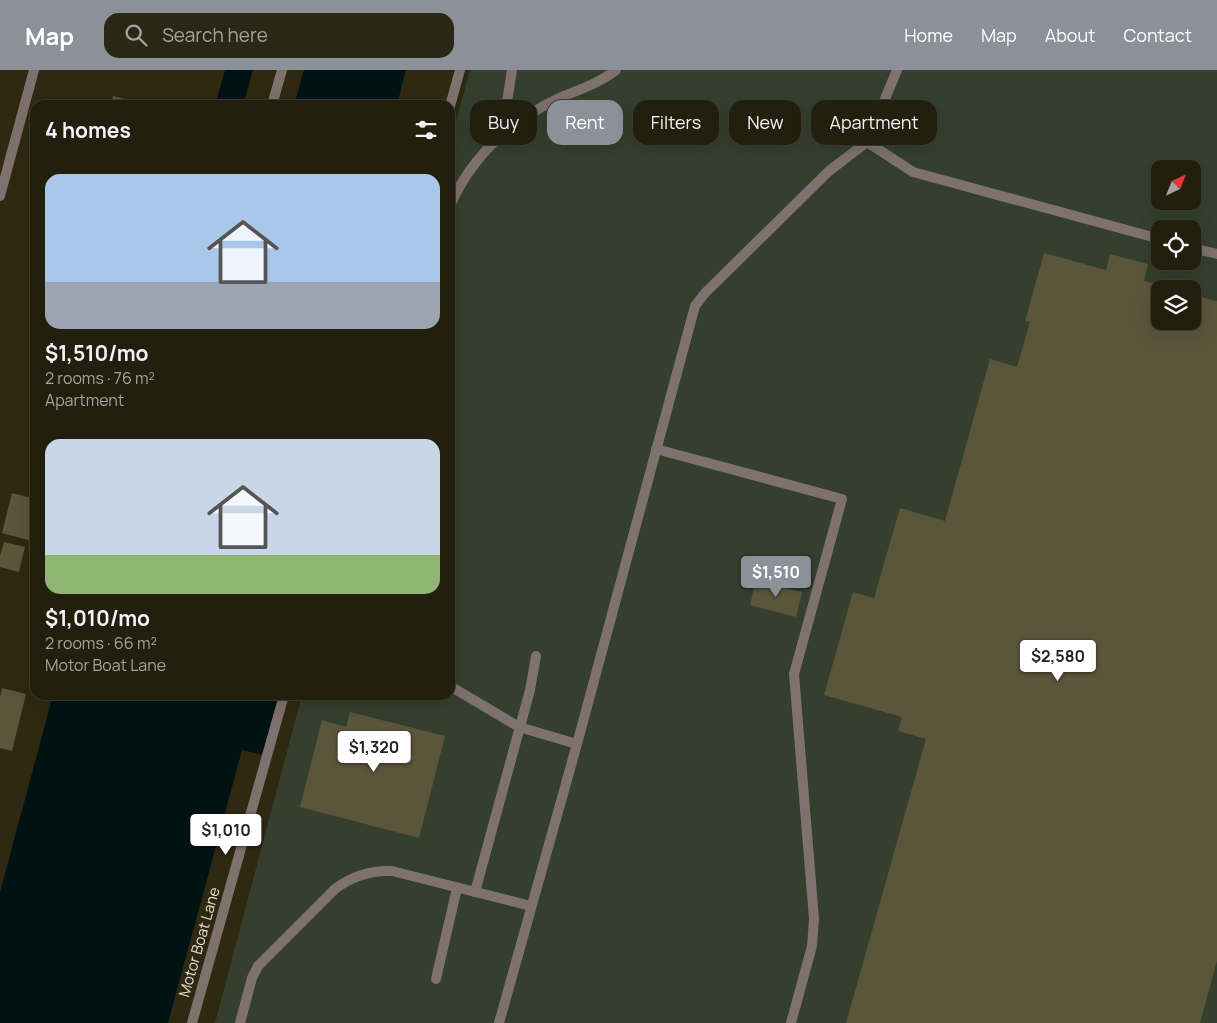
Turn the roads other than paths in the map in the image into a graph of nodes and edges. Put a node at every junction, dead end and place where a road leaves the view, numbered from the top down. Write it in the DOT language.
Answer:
graph roads {
  1 [pos="34,70"];
  2 [pos="282,70"];
  3 [pos="460,70"];
  4 [pos="512,70"];
  5 [pos="616,70"];
  6 [pos="897,70"];
  7 [pos="273,100"];
  8 [pos="452,100"];
  9 [pos="507,100"];
  10 [pos="885,100"];
  11 [pos="537,110"];
  12 [pos="492,145"];
  13 [pos="864,145"];
  14 [pos="873,145"];
  15 [pos="0,196"];
  16 [pos="455,197"];
  17 [pos="1151,237"];
  18 [pos="1201,250"];
  19 [pos="1217,254"];
  20 [pos="656,449"];
  21 [pos="536,656"];
  22 [pos="455,689"];
  23 [pos="283,700"];
  24 [pos="519,727"];
  25 [pos="577,744"];
  26 [pos="457,888"];
  27 [pos="475,892"];
  28 [pos="531,906"];
  29 [pos="436,979"];
  30 [pos="192,1023"];
  31 [pos="240,1023"];
  32 [pos="499,1023"];
  33 [pos="791,1023"];
  1 -- 15 [label="street"];
  2 -- 7 [label="street"];
  3 -- 8 [label="street"];
  4 -- 9 [label="street"];
  5 -- 11 [label="street"];
  6 -- 10 [label="street"];
  12 -- 16 [label="street"];
  13 -- 20 [label="street"];
  14 -- 17 [label="street"];
  18 -- 19 [label="street"];
  20 -- 25 [label="street"];
  20 -- 33 [label="street"];
  21 -- 24 [label="street"];
  22 -- 24 [label="street"];
  23 -- 30 [label="street, Motor Boat Lane"];
  24 -- 25 [label="street"];
  24 -- 27 [label="street"];
  25 -- 28 [label="street"];
  26 -- 27 [label="street"];
  26 -- 29 [label="street"];
  26 -- 31 [label="street"];
  27 -- 28 [label="street"];
  28 -- 32 [label="street"];
}
